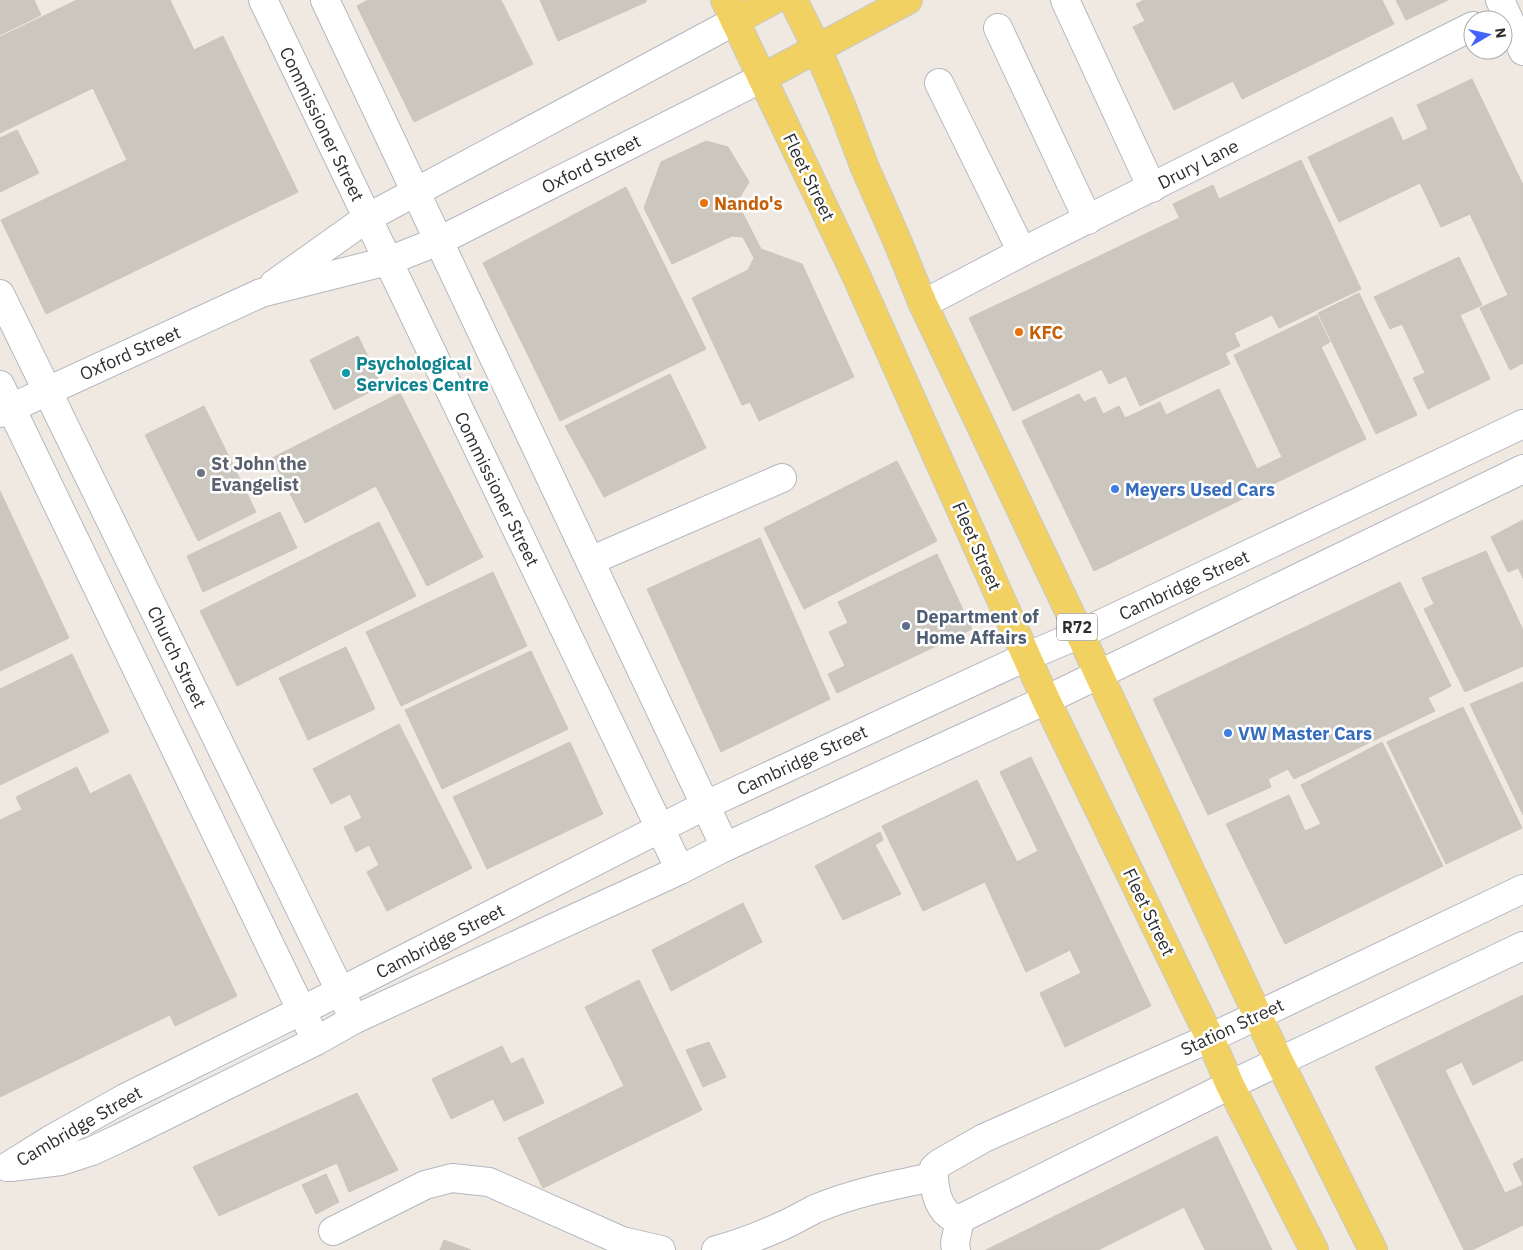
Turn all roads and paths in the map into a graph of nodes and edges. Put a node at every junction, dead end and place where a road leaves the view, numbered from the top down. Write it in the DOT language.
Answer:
graph roads {
  1 [pos="263,0"];
  2 [pos="325,0"];
  3 [pos="773,0"];
  4 [pos="793,0"];
  5 [pos="908,0"];
  6 [pos="1065,0"];
  7 [pos="1503,8"];
  8 [pos="730,11"];
  9 [pos="998,28"];
  10 [pos="1463,31"];
  11 [pos="817,48"];
  12 [pos="1523,51"];
  13 [pos="762,78"];
  14 [pos="939,83"];
  15 [pos="1152,188"];
  16 [pos="415,191"];
  17 [pos="367,218"];
  18 [pos="1088,220"];
  19 [pos="439,241"];
  20 [pos="1022,252"];
  21 [pos="388,261"];
  22 [pos="261,293"];
  23 [pos="0,294"];
  24 [pos="923,304"];
  25 [pos="47,390"];
  26 [pos="4,402"];
  27 [pos="1523,424"];
  28 [pos="1523,469"];
  29 [pos="782,478"];
  30 [pos="590,562"];
  31 [pos="1080,634"];
  32 [pos="1026,657"];
  33 [pos="1099,674"];
  34 [pos="1046,700"];
  35 [pos="706,805"];
  36 [pos="660,829"];
  37 [pos="725,847"];
  38 [pos="680,870"];
  39 [pos="1523,889"];
  40 [pos="1523,946"];
  41 [pos="341,991"];
  42 [pos="301,1010"];
  43 [pos="1259,1015"];
  44 [pos="355,1019"];
  45 [pos="1210,1038"];
  46 [pos="316,1041"];
  47 [pos="1279,1061"];
  48 [pos="1230,1085"];
  49 [pos="4,1168"];
  50 [pos="936,1170"];
  51 [pos="960,1219"];
  52 [pos="333,1231"];
  53 [pos="661,1250"];
  54 [pos="716,1250"];
  55 [pos="956,1250"];
  56 [pos="1314,1250"];
  57 [pos="1373,1250"];
  1 -- 17 [label="street, Commissioner Street"];
  2 -- 16 [label="street"];
  3 -- 8 [label="main road, Oxford Street"];
  4 -- 11 [label="main road, R72"];
  5 -- 11 [label="main road, Oxford Street"];
  6 -- 15 [label="street"];
  7 -- 12 [label="street"];
  8 -- 13 [label="main road, Fleet Street"];
  8 -- 16 [label="street, Oxford Street"];
  9 -- 18 [label="street"];
  10 -- 15 [label="street, Drury Lane"];
  11 -- 13 [label="main road, Oxford Street"];
  11 -- 24 [label="main road, R72"];
  13 -- 19 [label="street, Oxford Street"];
  13 -- 32 [label="main road, Fleet Street"];
  14 -- 20 [label="street"];
  15 -- 18 [label="street, Drury Lane"];
  16 -- 17 [label="street, Oxford Street"];
  16 -- 19 [label="street"];
  17 -- 21 [label="street, Commissioner Street"];
  17 -- 22 [label="street, Oxford Street"];
  18 -- 20 [label="street, Drury Lane"];
  19 -- 21 [label="street, Oxford Street"];
  19 -- 30 [label="street"];
  20 -- 24 [label="street, Drury Lane"];
  21 -- 22 [label="street, Oxford Street"];
  21 -- 36 [label="street, Commissioner Street"];
  22 -- 25 [label="street, Oxford Street"];
  23 -- 25 [label="street, Church Street"];
  24 -- 31 [label="main road, R72"];
  25 -- 26 [label="street, Oxford Street"];
  25 -- 41 [label="street, Church Street"];
  26 -- 42 [label="street"];
  27 -- 31 [label="street, Cambridge Street"];
  28 -- 33 [label="street, Cambridge Street"];
  29 -- 30 [label="street"];
  30 -- 35 [label="street"];
  31 -- 32 [label="street, Cambridge Street"];
  31 -- 33 [label="main road, R72"];
  32 -- 34 [label="main road, Fleet Street"];
  32 -- 35 [label="street, Cambridge Street"];
  33 -- 34 [label="street, Cambridge Street"];
  33 -- 43 [label="main road, R72"];
  34 -- 37 [label="street, Cambridge Street"];
  34 -- 45 [label="main road, Fleet Street"];
  35 -- 36 [label="street, Cambridge Street"];
  35 -- 37 [label="street"];
  36 -- 38 [label="street, Commissioner Street"];
  36 -- 41 [label="street, Cambridge Street"];
  37 -- 38 [label="street, Cambridge Street"];
  38 -- 44 [label="street, Cambridge Street"];
  39 -- 43 [label="street, Station Street"];
  40 -- 47 [label="street"];
  41 -- 42 [label="street, Cambridge Street"];
  41 -- 44 [label="street, Church Street"];
  42 -- 46 [label="street"];
  42 -- 49 [label="street, Cambridge Street"];
  43 -- 45 [label="street, Station Street"];
  43 -- 47 [label="main road, R72"];
  44 -- 46 [label="street, Cambridge Street"];
  45 -- 48 [label="main road, Fleet Street"];
  45 -- 50 [label="street, Station Street"];
  46 -- 49 [label="street, Cambridge Street"];
  47 -- 48 [label="street"];
  47 -- 57 [label="main road, R72"];
  48 -- 51 [label="street"];
  48 -- 56 [label="main road, Fleet Street"];
  50 -- 51 [label="street"];
  50 -- 54 [label="street, Station Street"];
  51 -- 55 [label="street"];
  52 -- 53 [label="street"];
}
